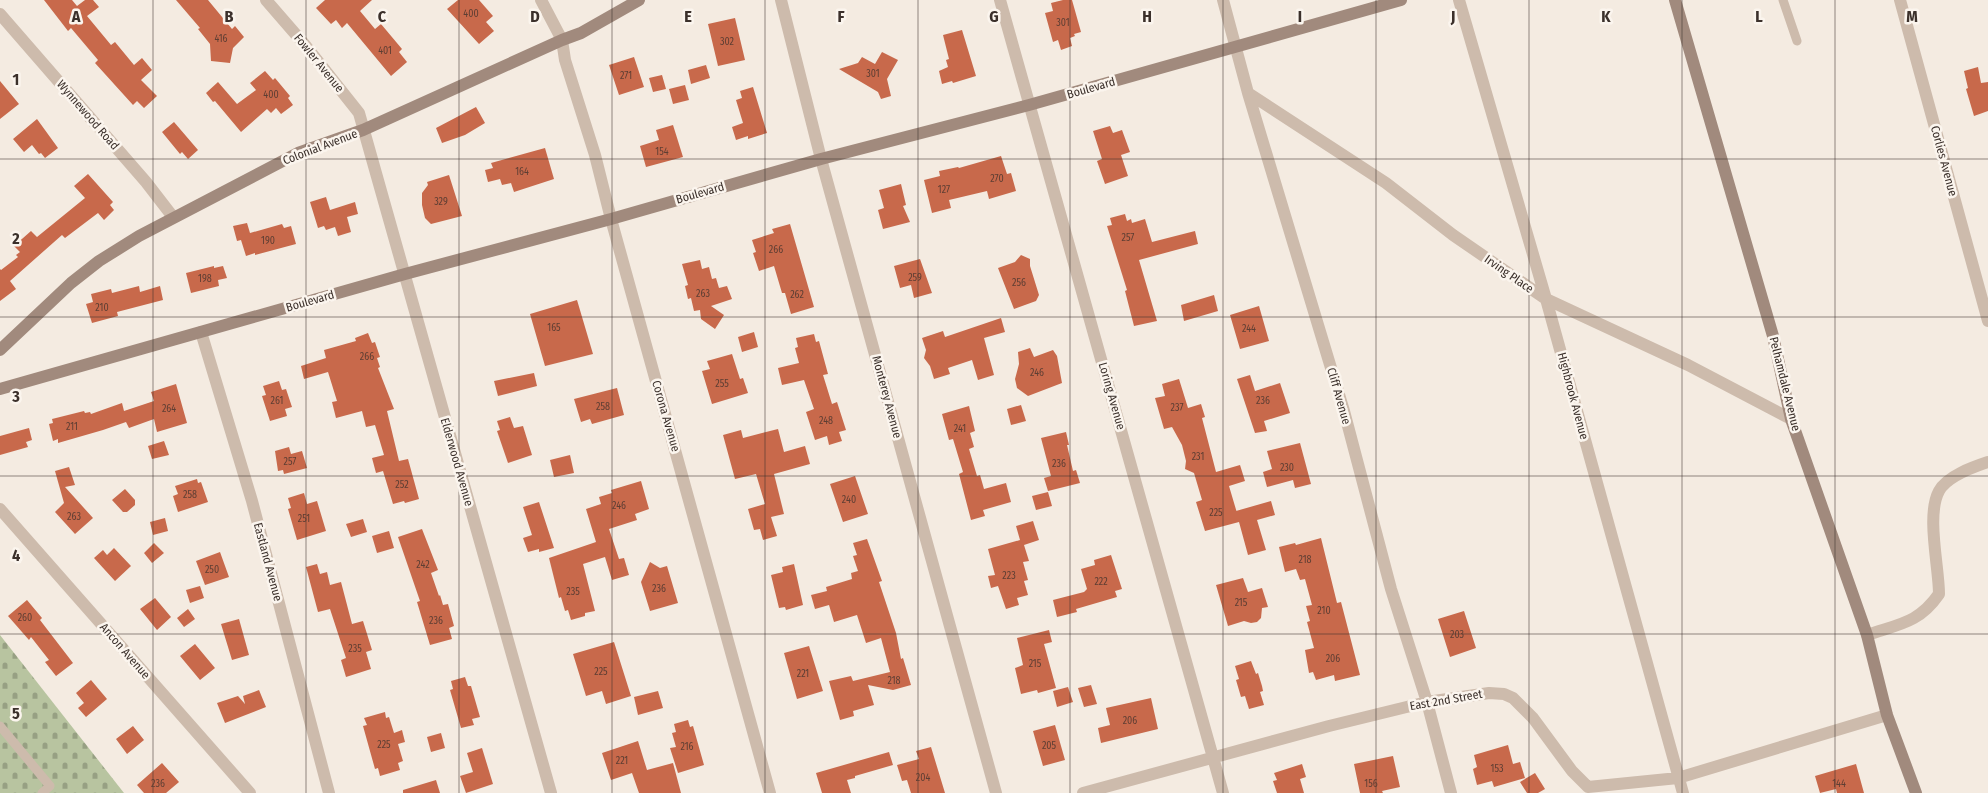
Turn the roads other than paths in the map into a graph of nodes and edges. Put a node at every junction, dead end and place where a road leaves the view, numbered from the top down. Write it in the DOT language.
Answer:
graph roads {
  1 [pos="266,0"];
  2 [pos="542,0"];
  3 [pos="639,0"];
  4 [pos="781,0"];
  5 [pos="1000,0"];
  6 [pos="1224,0"];
  7 [pos="1402,0"];
  8 [pos="1459,0"];
  9 [pos="1676,0"];
  10 [pos="1784,0"];
  11 [pos="1900,0"];
  12 [pos="0,14"];
  13 [pos="562,40"];
  14 [pos="1797,41"];
  15 [pos="1236,46"];
  16 [pos="1248,92"];
  17 [pos="1029,105"];
  18 [pos="363,130"];
  19 [pos="821,159"];
  20 [pos="174,217"];
  21 [pos="611,219"];
  22 [pos="405,274"];
  23 [pos="1546,299"];
  24 [pos="1988,321"];
  25 [pos="201,332"];
  26 [pos="0,350"];
  27 [pos="0,389"];
  28 [pos="1791,419"];
  29 [pos="1988,462"];
  30 [pos="0,509"];
  31 [pos="1867,636"];
  32 [pos="1427,702"];
  33 [pos="1887,715"];
  34 [pos="0,726"];
  35 [pos="1213,757"];
  36 [pos="1678,778"];
  37 [pos="42,793"];
  38 [pos="250,793"];
  39 [pos="330,793"];
  40 [pos="551,793"];
  41 [pos="770,793"];
  42 [pos="996,793"];
  43 [pos="1083,793"];
  44 [pos="1223,793"];
  45 [pos="1451,793"];
  46 [pos="1683,793"];
  47 [pos="1916,793"];
  1 -- 18 [label="street, Fowler Avenue"];
  2 -- 13 [label="street, Corona Avenue"];
  3 -- 13 [label="street, Colonial Avenue"];
  4 -- 19 [label="street, Monterey Avenue"];
  5 -- 17 [label="street, Loring Avenue"];
  6 -- 15 [label="street, Cliff Avenue"];
  7 -- 15 [label="street, Boulevard"];
  8 -- 23 [label="street, Highbrook Avenue"];
  9 -- 28 [label="street, Pelhamdale Avenue"];
  10 -- 14 [label="lane"];
  11 -- 24 [label="street, Corlies Avenue"];
  12 -- 20 [label="street, Wynnewood Road"];
  13 -- 18 [label="street, Colonial Avenue"];
  13 -- 21 [label="street, Corona Avenue"];
  15 -- 16 [label="street, Cliff Avenue"];
  15 -- 17 [label="street, Boulevard"];
  16 -- 23 [label="street, Irving Place"];
  16 -- 32 [label="street, Cliff Avenue"];
  17 -- 19 [label="street, Boulevard"];
  17 -- 35 [label="street, Loring Avenue"];
  18 -- 20 [label="street, Colonial Avenue"];
  18 -- 22 [label="street, Elderwood Avenue"];
  19 -- 21 [label="street, Boulevard"];
  19 -- 42 [label="street, Monterey Avenue"];
  20 -- 26 [label="street, Colonial Avenue"];
  21 -- 22 [label="street, Boulevard"];
  21 -- 41 [label="street, Corona Avenue"];
  22 -- 25 [label="street, Boulevard"];
  22 -- 40 [label="street, Elderwood Avenue"];
  23 -- 28 [label="street, Irving Place"];
  23 -- 36 [label="street, Highbrook Avenue"];
  25 -- 27 [label="street, Boulevard"];
  25 -- 39 [label="street, Eastland Avenue"];
  28 -- 31 [label="street, Pelhamdale Avenue"];
  29 -- 31 [label="street"];
  30 -- 38 [label="street, Ancon Avenue"];
  31 -- 33 [label="street, Pelhamdale Avenue"];
  32 -- 35 [label="street, East 2nd Street"];
  32 -- 36 [label="street, East 2nd Street"];
  32 -- 45 [label="street, Cliff Avenue"];
  33 -- 36 [label="street, East 2nd Street"];
  33 -- 47 [label="street, Pelhamdale Avenue"];
  34 -- 37 [label="lane"];
  35 -- 43 [label="street, East 2nd Street"];
  35 -- 44 [label="street, Loring Avenue"];
  36 -- 46 [label="street, Highbrook Avenue"];
}
